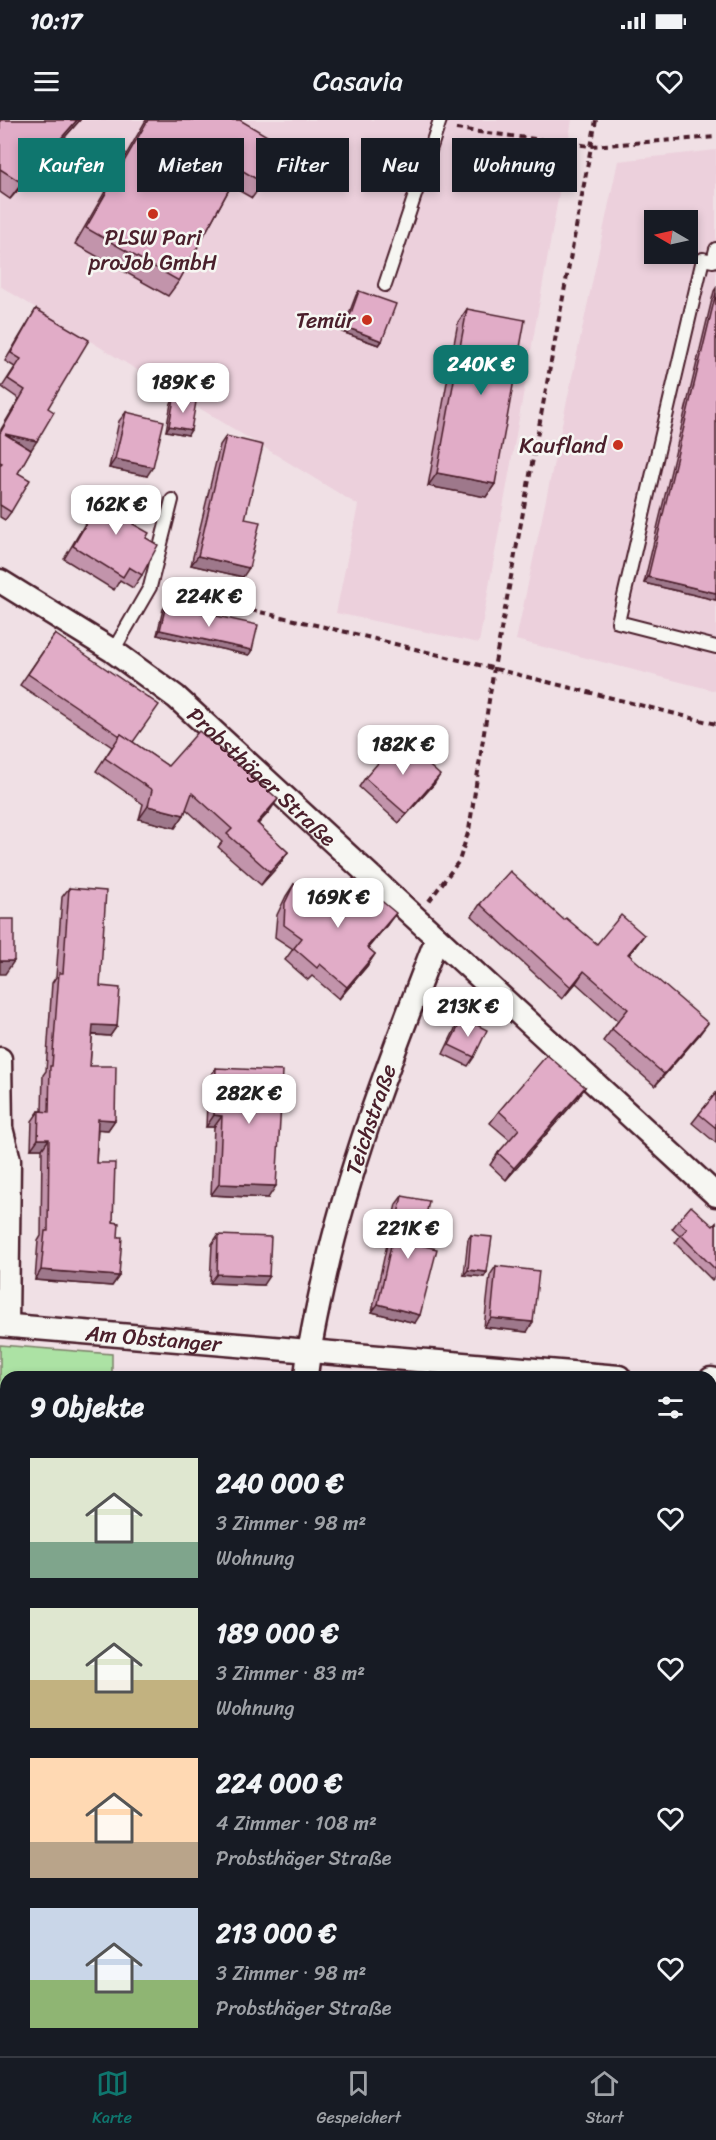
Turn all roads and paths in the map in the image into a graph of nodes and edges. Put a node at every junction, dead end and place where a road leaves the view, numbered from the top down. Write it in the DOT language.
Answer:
graph roads {
  1 [pos="596,120"];
  2 [pos="439,122"];
  3 [pos="716,137"];
  4 [pos="590,146"];
  5 [pos="716,249"];
  6 [pos="385,285"];
  7 [pos="172,500"];
  8 [pos="0,581"];
  9 [pos="150,587"];
  10 [pos="716,647"];
  11 [pos="113,651"];
  12 [pos="494,668"];
  13 [pos="716,724"];
  14 [pos="416,919"];
  15 [pos="437,938"];
  16 [pos="0,1059"];
  17 [pos="716,1195"];
  18 [pos="4,1325"];
  19 [pos="309,1352"];
  20 [pos="307,1371"];
  21 [pos="545,1371"];
  1 -- 4 [label="path"];
  2 -- 4 [label="path"];
  2 -- 6 [label="lane"];
  3 -- 4 [label="path"];
  4 -- 12 [label="path"];
  5 -- 10 [label="lane"];
  7 -- 9 [label="lane"];
  8 -- 11 [label="street, Probsthäger Straße"];
  9 -- 11 [label="lane"];
  9 -- 12 [label="path"];
  11 -- 14 [label="street, Probsthäger Straße"];
  12 -- 13 [label="path"];
  12 -- 14 [label="path"];
  14 -- 15 [label="street, Probsthäger Straße"];
  15 -- 17 [label="street, Probsthäger Straße"];
  15 -- 19 [label="street, Teichstraße"];
  16 -- 18 [label="street"];
  18 -- 19 [label="street, Am Obstanger"];
  19 -- 20 [label="street, Teichstraße"];
  19 -- 21 [label="street"];
}
